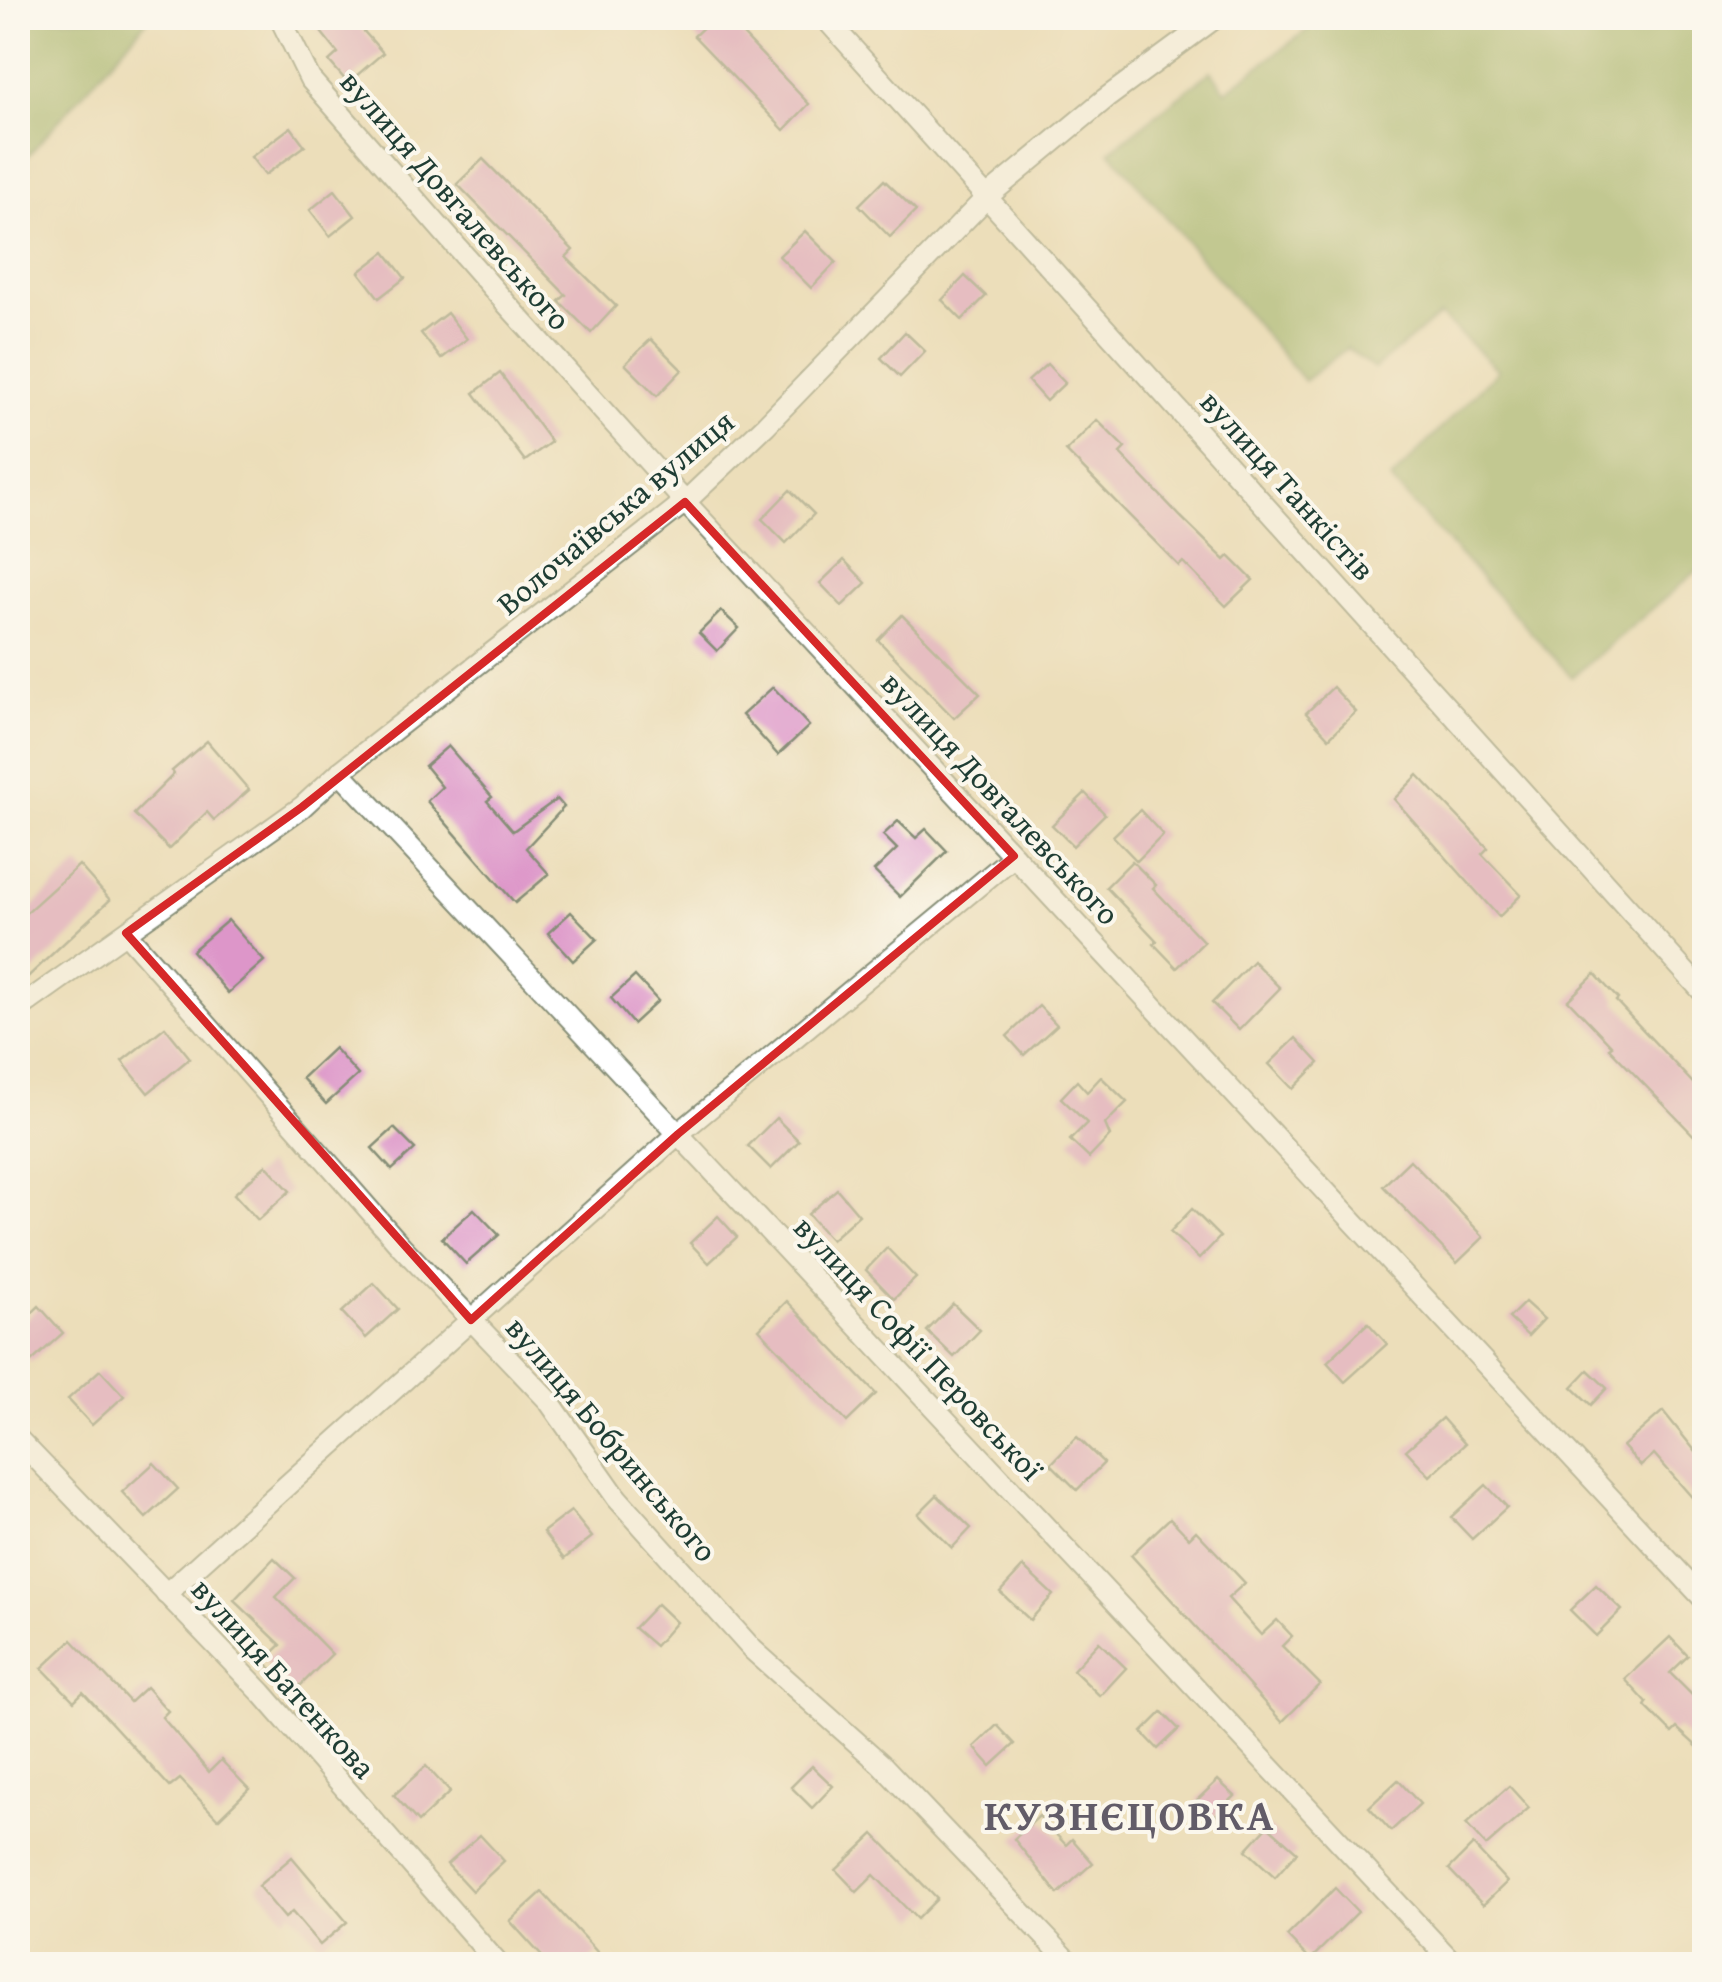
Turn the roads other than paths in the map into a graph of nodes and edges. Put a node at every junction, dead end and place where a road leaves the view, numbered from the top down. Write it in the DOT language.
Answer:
graph roads {
  1 [pos="280,18"];
  2 [pos="825,18"];
  3 [pos="1215,18"];
  4 [pos="988,196"];
  5 [pos="685,502"];
  6 [pos="340,772"];
  7 [pos="1014,856"];
  8 [pos="126,933"];
  9 [pos="1704,992"];
  10 [pos="18,1009"];
  11 [pos="678,1134"];
  12 [pos="471,1320"];
  13 [pos="18,1439"];
  14 [pos="166,1594"];
  15 [pos="1704,1599"];
  16 [pos="498,1964"];
  17 [pos="1071,1964"];
  18 [pos="1454,1964"];
  1 -- 5 [label="street, вулиця Довгалевського"];
  2 -- 4 [label="street, вулиця Танкістів"];
  3 -- 4 [label="street, Волочаївська вулиця"];
  4 -- 5 [label="street, Волочаївська вулиця"];
  4 -- 9 [label="street, вулиця Танкістів"];
  5 -- 6 [label="street, Волочаївська вулиця"];
  5 -- 7 [label="street, вулиця Довгалевського"];
  6 -- 8 [label="street, Волочаївська вулиця"];
  6 -- 11 [label="street, вулиця Софії Перовської"];
  7 -- 11 [label="street"];
  7 -- 15 [label="street, вулиця Довгалевського"];
  8 -- 10 [label="street, Волочаївська вулиця"];
  8 -- 12 [label="street, вулиця Бобринського"];
  11 -- 12 [label="street"];
  11 -- 18 [label="street, вулиця Софії Перовської"];
  12 -- 14 [label="street"];
  12 -- 17 [label="street, вулиця Бобринського"];
  13 -- 14 [label="street, вулиця Батенкова"];
  14 -- 16 [label="street, вулиця Батенкова"];
}
